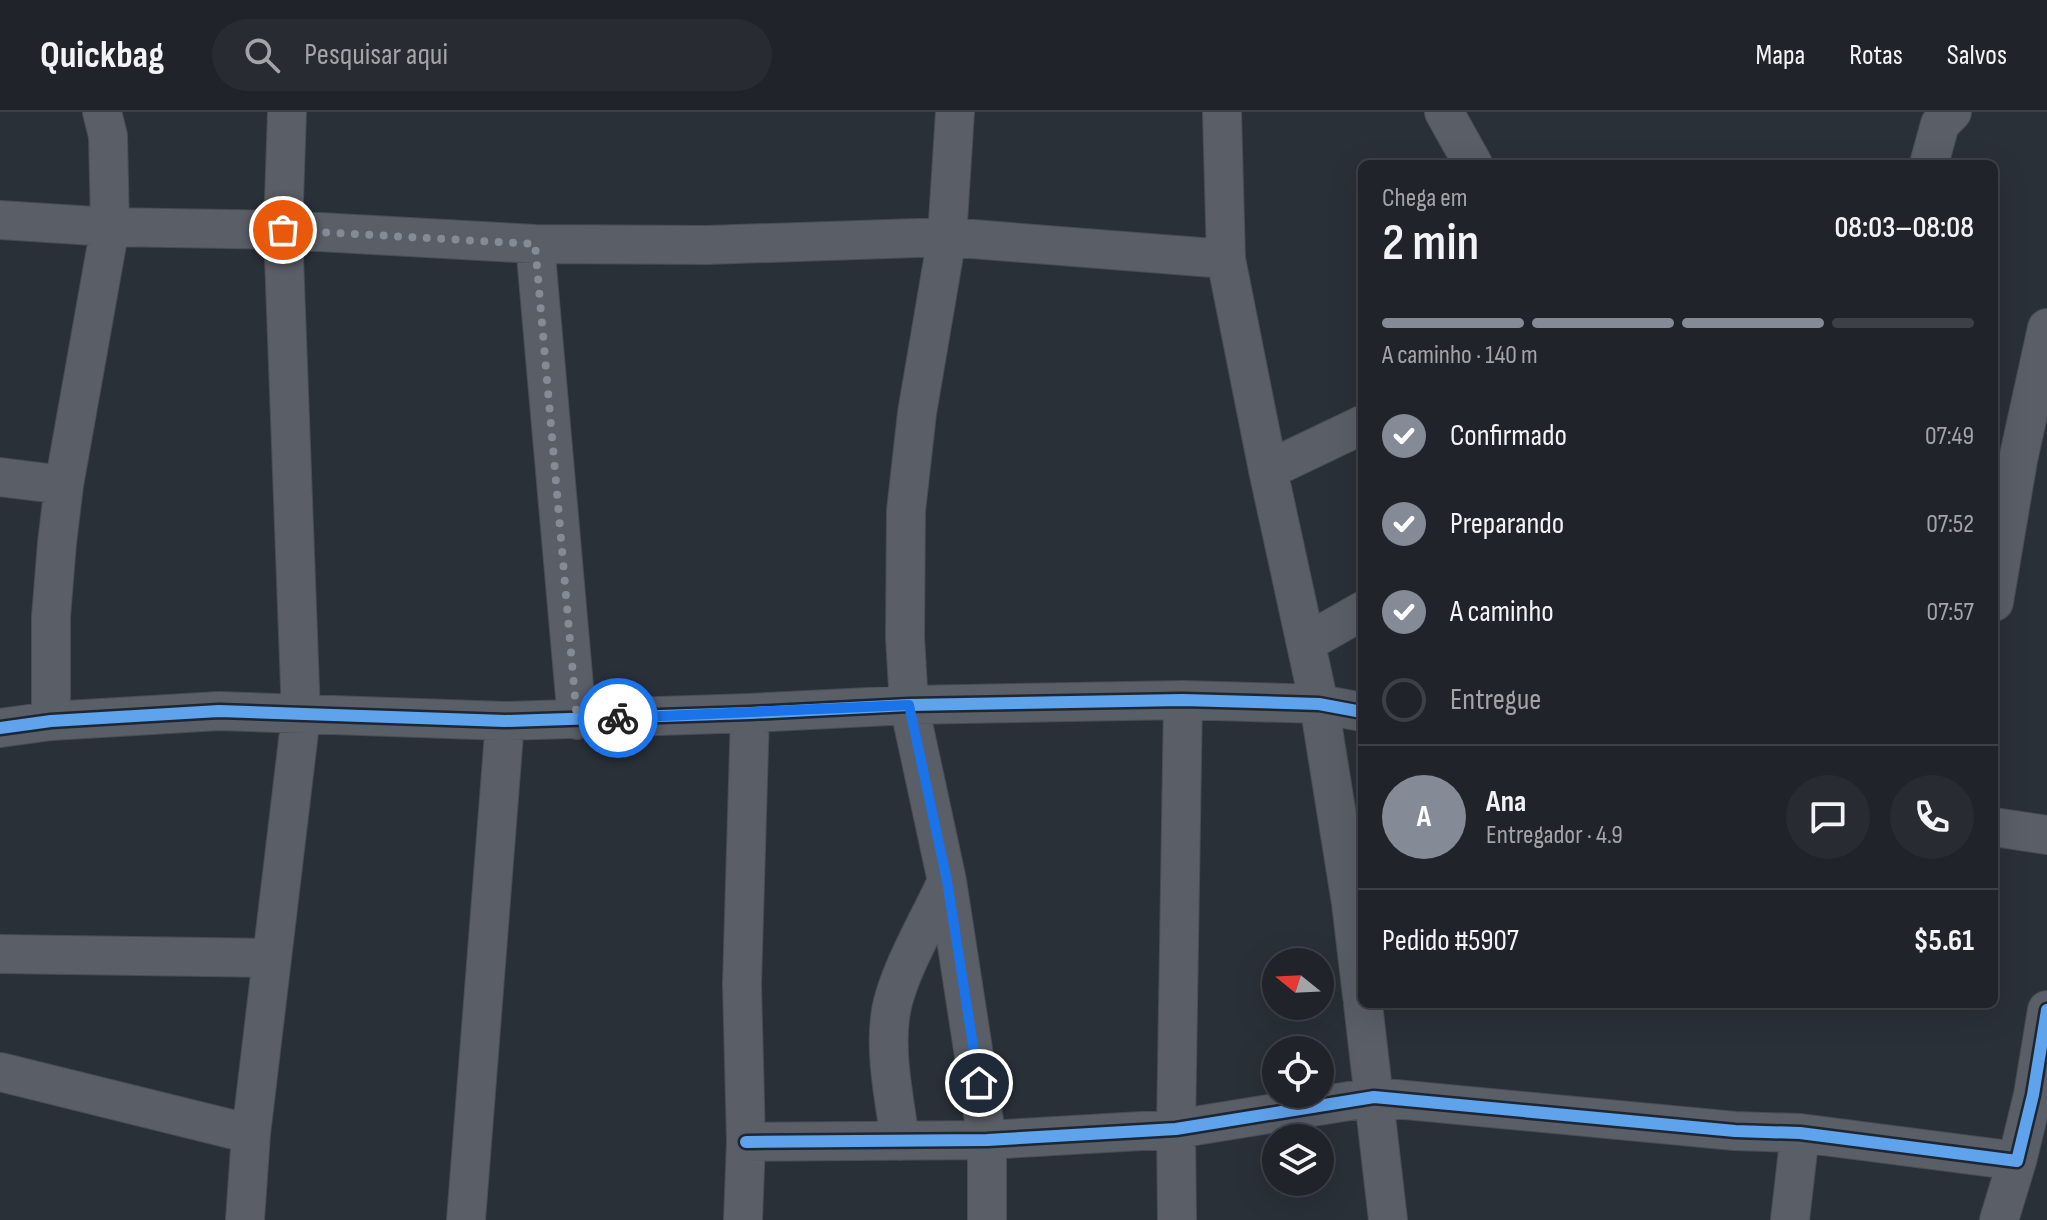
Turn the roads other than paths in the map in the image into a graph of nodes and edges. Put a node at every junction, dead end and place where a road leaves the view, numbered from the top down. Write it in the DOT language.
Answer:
graph roads {
  1 [pos="102,112"];
  2 [pos="287,112"];
  3 [pos="955,112"];
  4 [pos="1222,112"];
  5 [pos="1444,112"];
  6 [pos="1952,112"];
  7 [pos="1471,160"];
  8 [pos="1930,160"];
  9 [pos="0,220"];
  10 [pos="110,227"];
  11 [pos="283,230"];
  12 [pos="947,237"];
  13 [pos="535,244"];
  14 [pos="1226,259"];
  15 [pos="2047,328"];
  16 [pos="1358,427"];
  17 [pos="1268,470"];
  18 [pos="0,477"];
  19 [pos="64,485"];
  20 [pos="1998,578"];
  21 [pos="1358,613"];
  22 [pos="1306,643"];
  23 [pos="1183,700"];
  24 [pos="1319,704"];
  25 [pos="909,705"];
  26 [pos="1358,711"];
  27 [pos="750,713"];
  28 [pos="301,715"];
  29 [pos="577,720"];
  30 [pos="51,721"];
  31 [pos="505,721"];
  32 [pos="0,728"];
  33 [pos="1998,828"];
  34 [pos="2047,835"];
  35 [pos="947,881"];
  36 [pos="0,954"];
  37 [pos="272,958"];
  38 [pos="1358,962"];
  39 [pos="1363,1008"];
  40 [pos="2047,1010"];
  41 [pos="0,1072"];
  42 [pos="1374,1097"];
  43 [pos="1176,1129"];
  44 [pos="1800,1133"];
  45 [pos="251,1134"];
  46 [pos="987,1140"];
  47 [pos="900,1141"];
  48 [pos="746,1142"];
  49 [pos="2017,1161"];
  50 [pos="245,1220"];
  51 [pos="466,1220"];
  52 [pos="743,1220"];
  53 [pos="987,1220"];
  54 [pos="1177,1220"];
  55 [pos="1388,1220"];
  56 [pos="1790,1220"];
  57 [pos="1999,1220"];
  1 -- 10 [label="street"];
  2 -- 11 [label="street"];
  3 -- 12 [label="street"];
  4 -- 14 [label="street"];
  5 -- 7 [label="street"];
  6 -- 8 [label="street"];
  9 -- 10 [label="street"];
  10 -- 11 [label="street"];
  10 -- 19 [label="street"];
  11 -- 13 [label="street"];
  11 -- 28 [label="street"];
  12 -- 13 [label="street"];
  12 -- 14 [label="street"];
  12 -- 25 [label="street"];
  13 -- 29 [label="street"];
  14 -- 17 [label="street"];
  15 -- 20 [label="street"];
  16 -- 17 [label="street"];
  17 -- 22 [label="street"];
  18 -- 19 [label="street"];
  19 -- 30 [label="street"];
  21 -- 22 [label="street"];
  22 -- 24 [label="street"];
  23 -- 24 [label="street"];
  23 -- 25 [label="street"];
  23 -- 43 [label="street"];
  24 -- 26 [label="street"];
  24 -- 38 [label="street"];
  25 -- 27 [label="street"];
  25 -- 35 [label="street"];
  27 -- 29 [label="street"];
  27 -- 48 [label="street"];
  28 -- 30 [label="street"];
  28 -- 31 [label="street"];
  28 -- 37 [label="street"];
  29 -- 31 [label="street"];
  30 -- 32 [label="street"];
  31 -- 51 [label="street"];
  33 -- 34 [label="street"];
  35 -- 46 [label="street"];
  35 -- 47 [label="street"];
  36 -- 37 [label="street"];
  37 -- 45 [label="street"];
  39 -- 42 [label="street"];
  40 -- 49 [label="street"];
  41 -- 45 [label="street"];
  42 -- 43 [label="street"];
  42 -- 44 [label="street"];
  42 -- 55 [label="street"];
  43 -- 46 [label="street"];
  43 -- 54 [label="street"];
  44 -- 49 [label="street"];
  44 -- 56 [label="street"];
  45 -- 50 [label="street"];
  46 -- 47 [label="street"];
  46 -- 53 [label="street"];
  47 -- 48 [label="street"];
  48 -- 52 [label="street"];
  49 -- 57 [label="street"];
}
